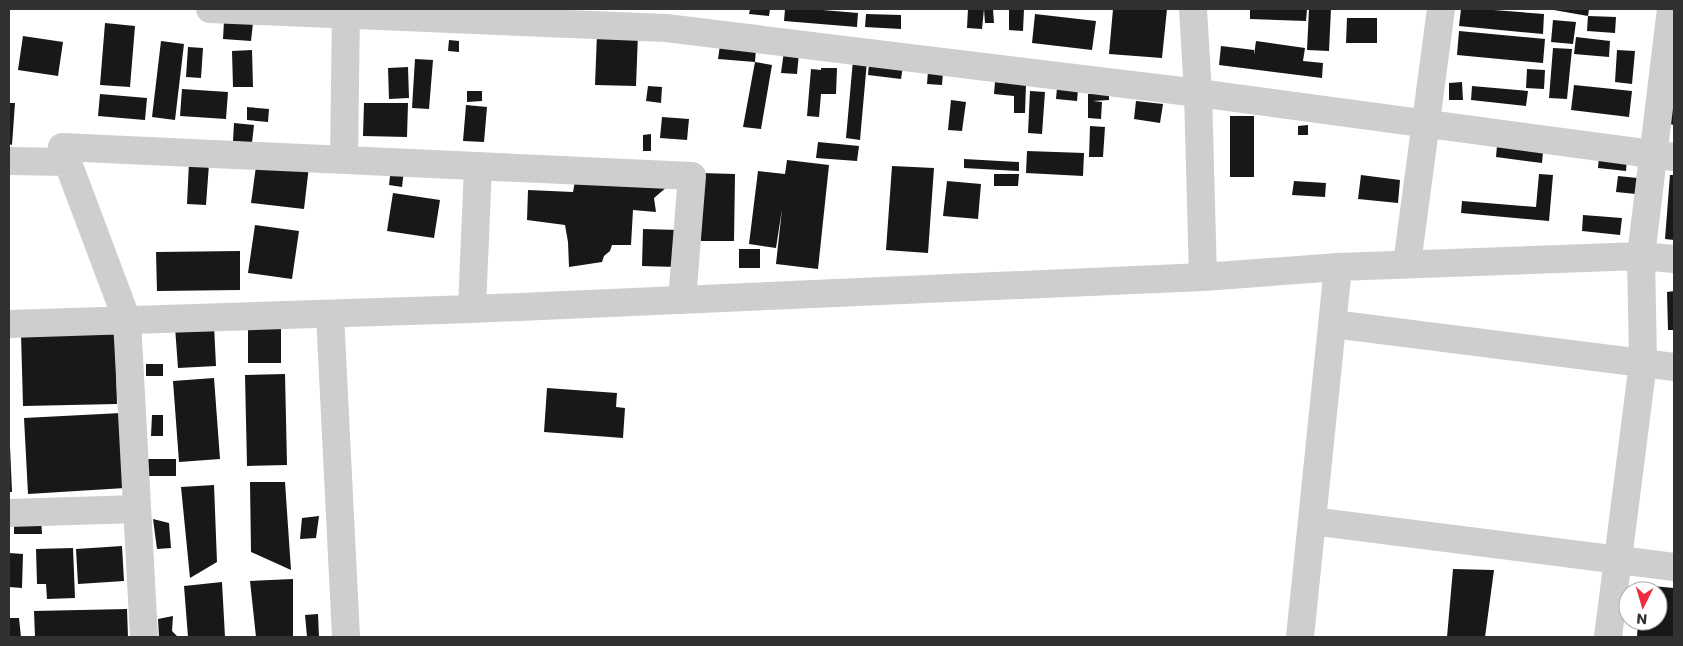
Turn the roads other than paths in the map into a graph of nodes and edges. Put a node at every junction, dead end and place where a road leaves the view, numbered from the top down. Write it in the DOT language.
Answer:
graph roads {
  1 [pos="210,9"];
  2 [pos="1193,9"];
  3 [pos="1441,9"];
  4 [pos="1671,9"];
  5 [pos="346,11"];
  6 [pos="666,18"];
  7 [pos="1198,93"];
  8 [pos="1425,124"];
  9 [pos="1664,156"];
  10 [pos="344,160"];
  11 [pos="9,161"];
  12 [pos="68,162"];
  13 [pos="478,166"];
  14 [pos="1641,256"];
  15 [pos="1674,259"];
  16 [pos="1406,264"];
  17 [pos="1338,267"];
  18 [pos="1202,277"];
  19 [pos="682,300"];
  20 [pos="472,309"];
  21 [pos="330,314"];
  22 [pos="127,320"];
  23 [pos="9,324"];
  24 [pos="1333,324"];
  25 [pos="1643,363"];
  26 [pos="1674,367"];
  27 [pos="137,509"];
  28 [pos="9,513"];
  29 [pos="1312,522"];
  30 [pos="1618,560"];
  31 [pos="1674,567"];
  32 [pos="144,637"];
  33 [pos="346,637"];
  34 [pos="1300,637"];
  35 [pos="1608,637"];
  1 -- 5 [label="street"];
  2 -- 7 [label="street"];
  3 -- 8 [label="street"];
  4 -- 9 [label="street"];
  5 -- 6 [label="street"];
  5 -- 10 [label="street"];
  6 -- 7 [label="street"];
  7 -- 8 [label="street"];
  7 -- 18 [label="street"];
  8 -- 9 [label="street"];
  8 -- 16 [label="street"];
  9 -- 14 [label="street"];
  10 -- 12 [label="street"];
  10 -- 13 [label="street"];
  11 -- 12 [label="street"];
  12 -- 22 [label="street"];
  13 -- 19 [label="street"];
  13 -- 20 [label="street"];
  14 -- 15 [label="street"];
  14 -- 16 [label="street"];
  14 -- 25 [label="street"];
  16 -- 17 [label="street"];
  17 -- 18 [label="street"];
  17 -- 24 [label="street"];
  18 -- 19 [label="street"];
  19 -- 20 [label="street"];
  20 -- 21 [label="street"];
  21 -- 22 [label="street"];
  21 -- 33 [label="street"];
  22 -- 23 [label="street"];
  22 -- 27 [label="street"];
  24 -- 25 [label="street"];
  24 -- 29 [label="street"];
  25 -- 26 [label="street"];
  25 -- 30 [label="street"];
  27 -- 28 [label="street"];
  27 -- 32 [label="street"];
  29 -- 30 [label="street"];
  29 -- 34 [label="street"];
  30 -- 31 [label="street"];
  30 -- 35 [label="street"];
}
